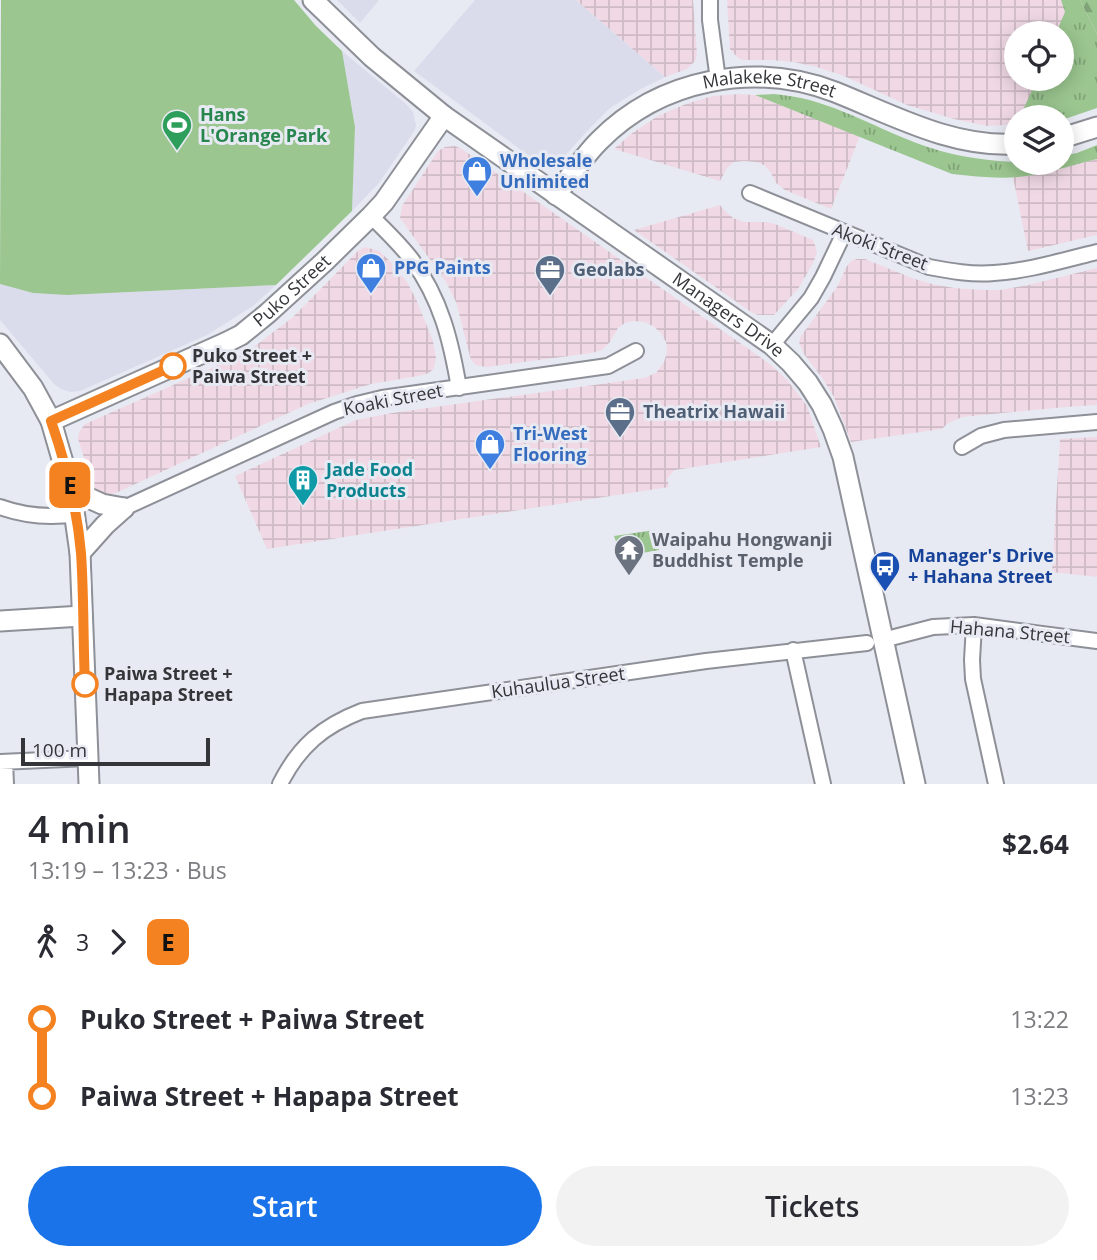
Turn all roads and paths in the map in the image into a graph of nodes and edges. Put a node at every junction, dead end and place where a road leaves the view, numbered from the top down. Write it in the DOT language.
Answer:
graph roads {
  1 [pos="313,0"];
  2 [pos="710,0"];
  3 [pos="718,80"];
  4 [pos="444,116"];
  5 [pos="1097,127"];
  6 [pos="1074,134"];
  7 [pos="1004,144"];
  8 [pos="750,193"];
  9 [pos="556,195"];
  10 [pos="371,216"];
  11 [pos="844,233"];
  12 [pos="1097,252"];
  13 [pos="0,344"];
  14 [pos="772,345"];
  15 [pos="636,351"];
  16 [pos="459,387"];
  17 [pos="51,421"];
  18 [pos="1097,422"];
  19 [pos="962,447"];
  20 [pos="71,490"];
  21 [pos="0,507"];
  22 [pos="124,508"];
  23 [pos="76,514"];
  24 [pos="80,553"];
  25 [pos="82,617"];
  26 [pos="0,621"];
  27 [pos="974,625"];
  28 [pos="1097,641"];
  29 [pos="875,642"];
  30 [pos="793,650"];
  31 [pos="88,758"];
  32 [pos="2,762"];
  33 [pos="6,784"];
  34 [pos="89,784"];
  35 [pos="280,784"];
  36 [pos="823,784"];
  37 [pos="915,784"];
  38 [pos="996,784"];
  1 -- 4 [label="street, Managers Drive"];
  2 -- 3 [label="street"];
  3 -- 7 [label="street, Malakeke Street"];
  3 -- 9 [label="street, Malakeke Street"];
  4 -- 9 [label="street, Managers Drive"];
  4 -- 10 [label="street, Puko Street"];
  5 -- 6 [label="street"];
  8 -- 11 [label="street, Akoki Street"];
  9 -- 14 [label="street, Managers Drive"];
  10 -- 16 [label="street"];
  10 -- 17 [label="street, Puko Street"];
  11 -- 12 [label="street, Akoki Street"];
  11 -- 14 [label="street"];
  13 -- 17 [label="street"];
  14 -- 29 [label="street, Managers Drive"];
  15 -- 16 [label="street, Koaki Street"];
  16 -- 22 [label="street, Koaki Street"];
  17 -- 20 [label="street"];
  18 -- 19 [label="street"];
  20 -- 22 [label="street"];
  20 -- 23 [label="street"];
  21 -- 23 [label="street"];
  22 -- 24 [label="street"];
  23 -- 24 [label="street"];
  24 -- 25 [label="street"];
  25 -- 26 [label="street"];
  25 -- 31 [label="street"];
  27 -- 28 [label="street, Hahana Street"];
  27 -- 29 [label="street, Hahana Street"];
  27 -- 38 [label="street"];
  29 -- 30 [label="street, Kuhaulua Street"];
  29 -- 37 [label="street, Managers Drive"];
  30 -- 35 [label="street, Kuhaulua Street"];
  30 -- 36 [label="street"];
  31 -- 32 [label="street"];
  31 -- 34 [label="street"];
  32 -- 33 [label="street"];
}
